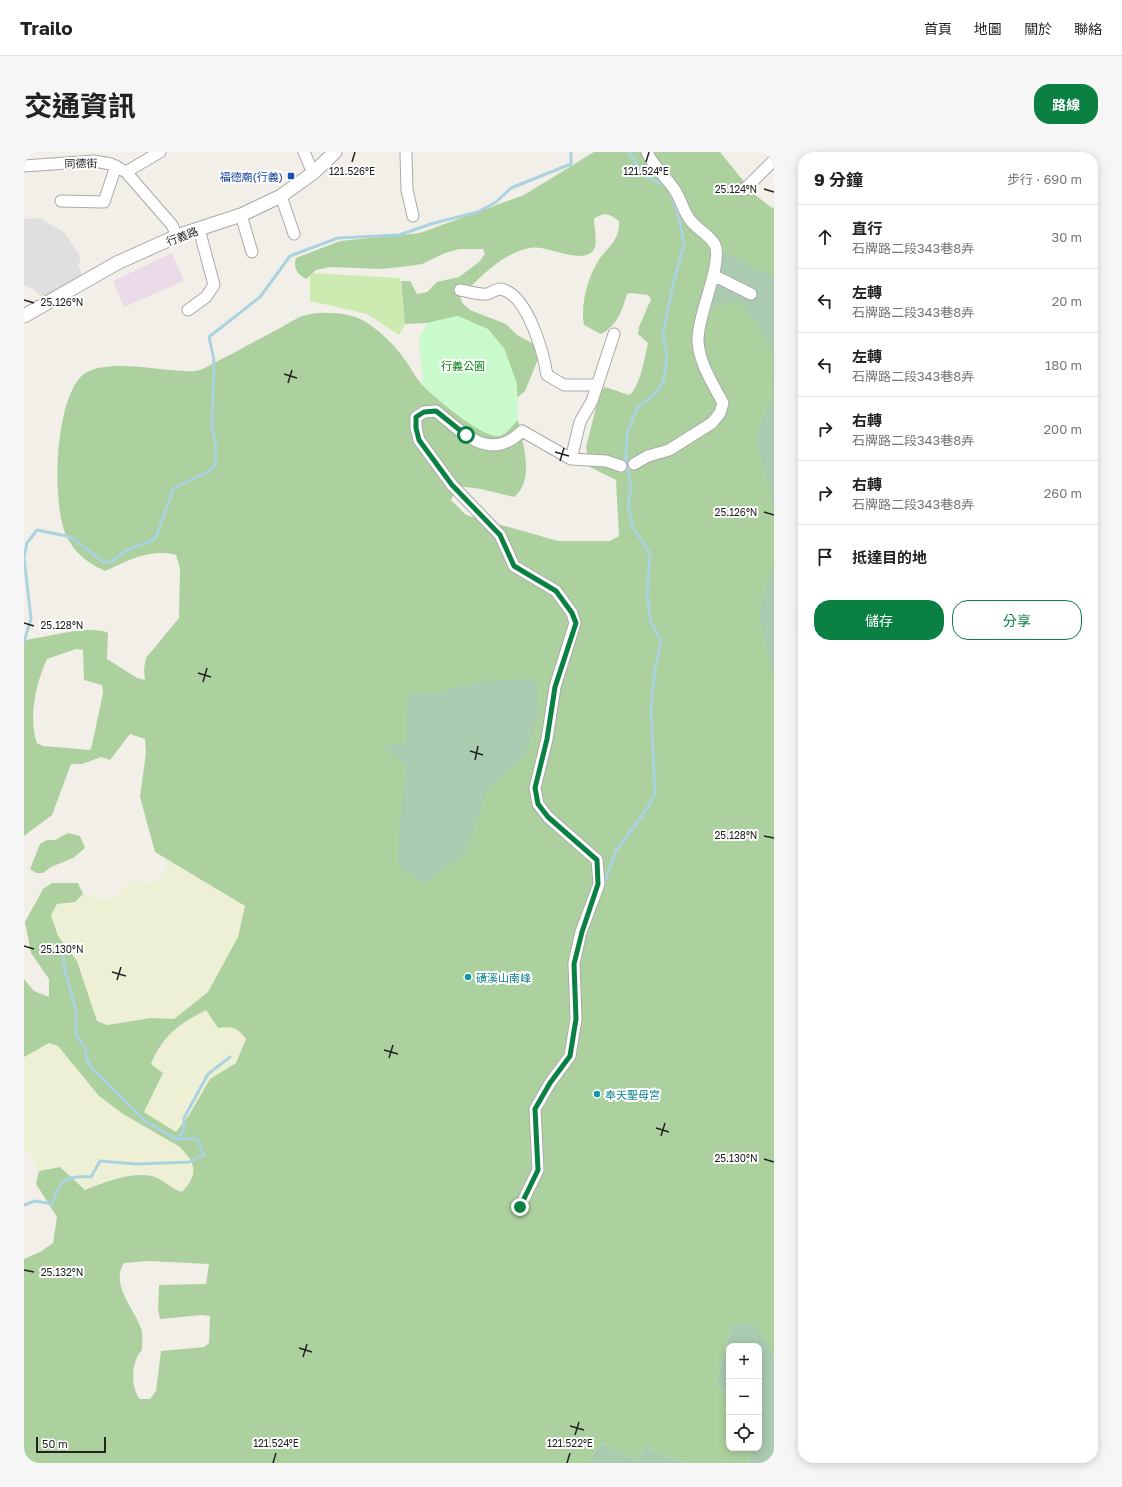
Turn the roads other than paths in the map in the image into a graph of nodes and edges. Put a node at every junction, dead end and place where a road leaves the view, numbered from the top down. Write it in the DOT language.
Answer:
graph roads {
  1 [pos="160,152"];
  2 [pos="304,152"];
  3 [pos="335,152"];
  4 [pos="406,152"];
  5 [pos="647,152"];
  6 [pos="774,160"];
  7 [pos="24,166"];
  8 [pos="116,166"];
  9 [pos="126,172"];
  10 [pos="313,173"];
  11 [pos="744,190"];
  12 [pos="281,196"];
  13 [pos="61,201"];
  14 [pos="241,214"];
  15 [pos="413,216"];
  16 [pos="199,229"];
  17 [pos="294,234"];
  18 [pos="177,236"];
  19 [pos="252,252"];
  20 [pos="713,275"];
  21 [pos="460,290"];
  22 [pos="751,294"];
  23 [pos="188,310"];
  24 [pos="24,316"];
  25 [pos="614,334"];
  26 [pos="596,385"];
  27 [pos="571,459"];
  28 [pos="634,464"];
  29 [pos="621,466"];
  30 [pos="520,1207"];
  1 -- 9 [label="street"];
  2 -- 10 [label="street"];
  3 -- 10 [label="street, 行義路"];
  4 -- 15 [label="street"];
  5 -- 20 [label="street"];
  6 -- 11 [label="street"];
  7 -- 8 [label="street, 同德街"];
  8 -- 9 [label="street, 同德街"];
  8 -- 13 [label="street"];
  9 -- 18 [label="street, 同德街"];
  10 -- 12 [label="street, 行義路"];
  12 -- 14 [label="street, 行義路"];
  12 -- 17 [label="street"];
  14 -- 16 [label="street, 行義路"];
  14 -- 19 [label="street"];
  16 -- 18 [label="street, 行義路"];
  16 -- 23 [label="street"];
  18 -- 24 [label="street, 行義路"];
  20 -- 22 [label="street"];
  20 -- 28 [label="street"];
  21 -- 26 [label="street"];
  25 -- 26 [label="street"];
  26 -- 27 [label="street"];
  27 -- 29 [label="street"];
  27 -- 30 [label="street"];
}
